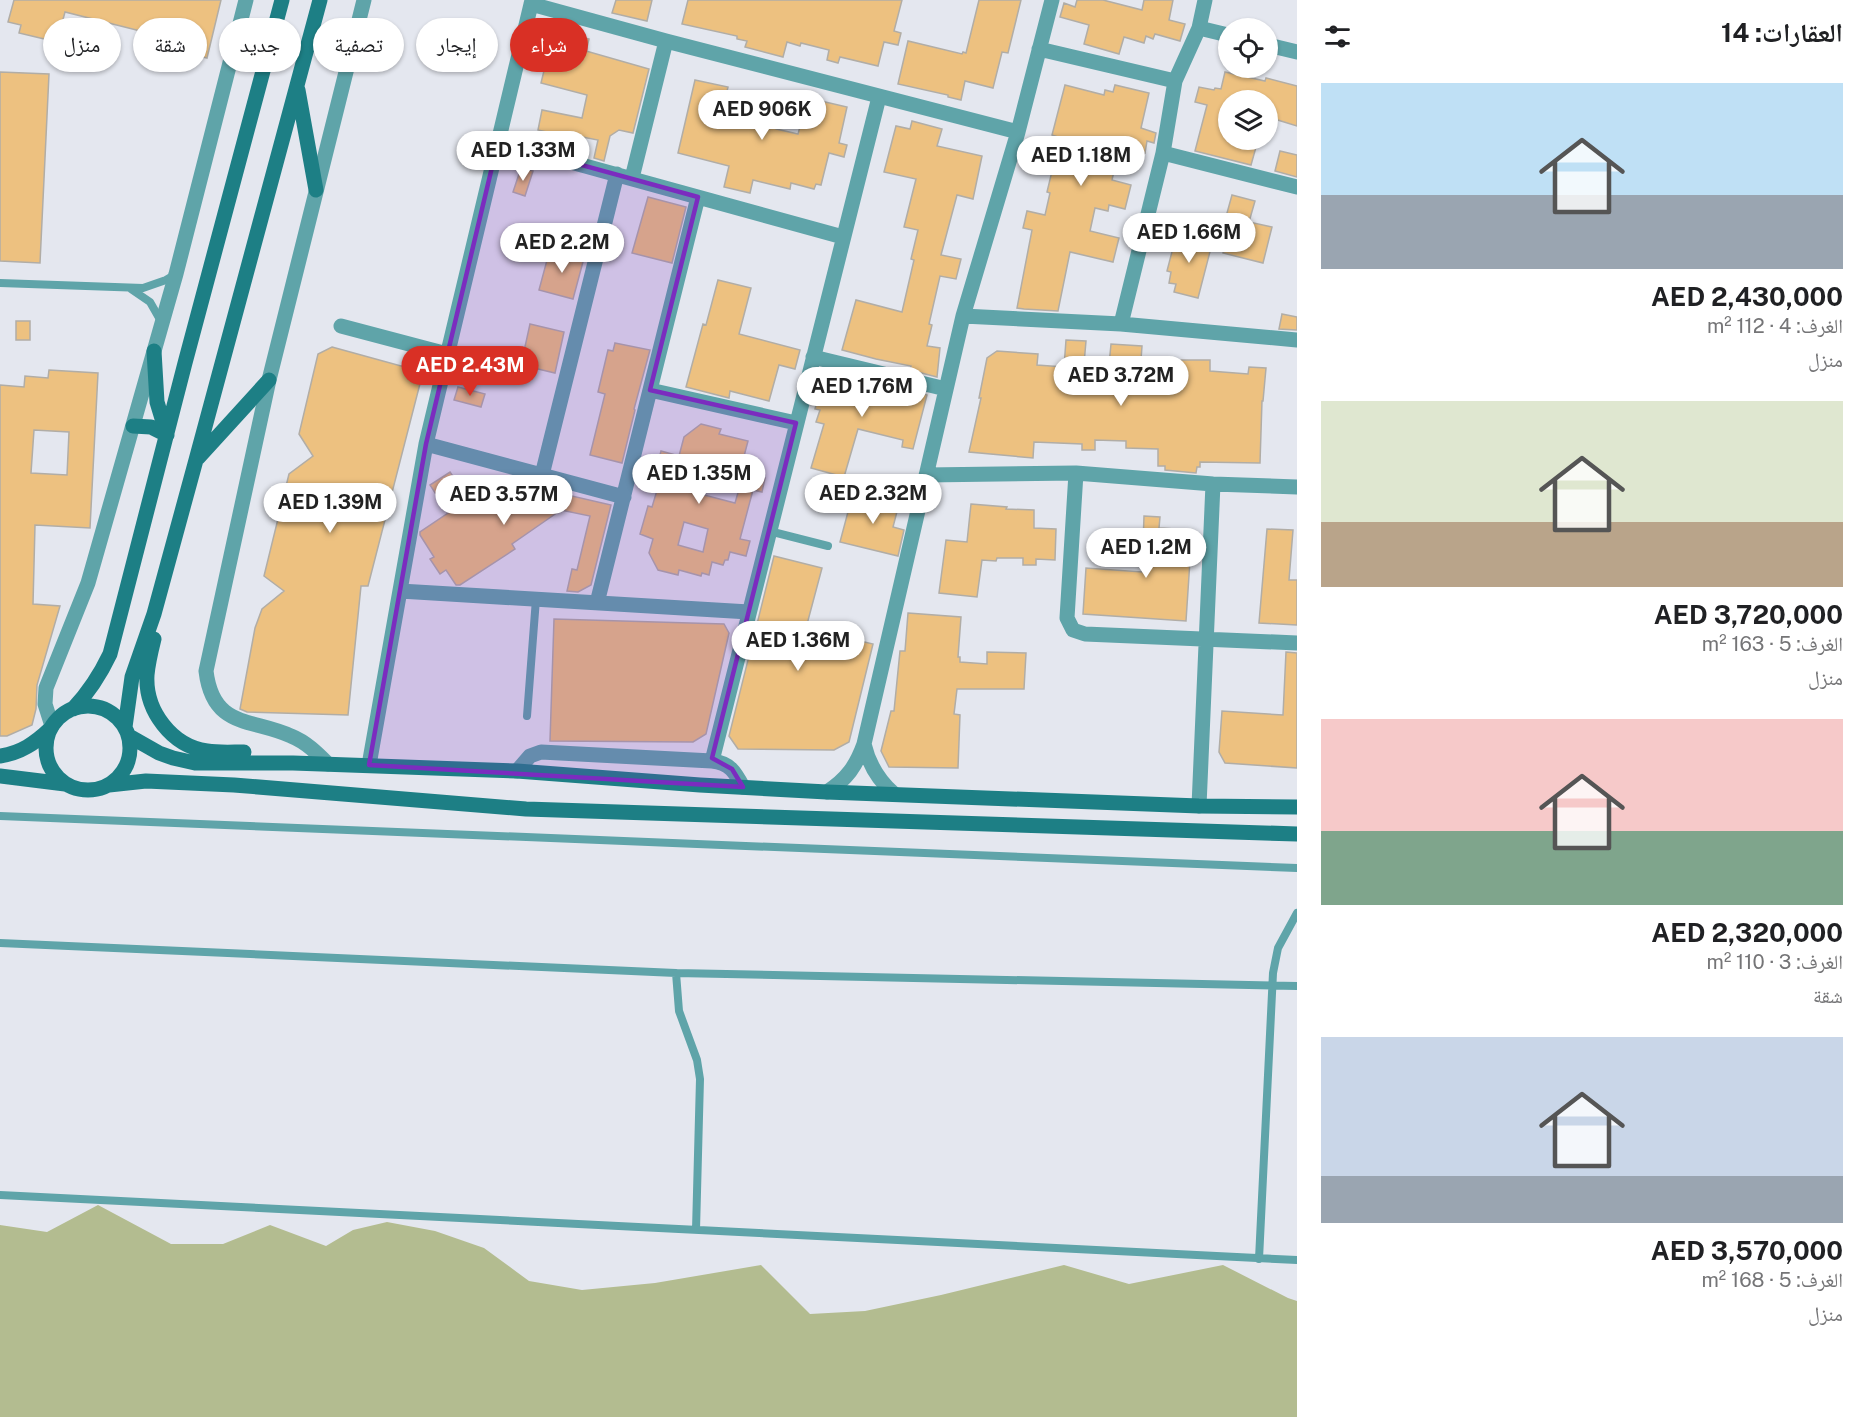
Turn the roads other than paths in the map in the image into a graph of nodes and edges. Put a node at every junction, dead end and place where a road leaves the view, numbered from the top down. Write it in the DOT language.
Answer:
graph roads {
  1 [pos="246,0"];
  2 [pos="282,0"];
  3 [pos="320,0"];
  4 [pos="364,0"];
  5 [pos="1052,0"];
  6 [pos="1206,0"];
  7 [pos="532,2"];
  8 [pos="1199,28"];
  9 [pos="1218,33"];
  10 [pos="666,41"];
  11 [pos="1278,47"];
  12 [pos="1039,49"];
  13 [pos="1297,52"];
  14 [pos="1175,81"];
  15 [pos="297,86"];
  16 [pos="879,97"];
  17 [pos="1018,132"];
  18 [pos="498,142"];
  19 [pos="1163,153"];
  20 [pos="617,174"];
  21 [pos="632,178"];
  22 [pos="1297,187"];
  23 [pos="316,190"];
  24 [pos="698,197"];
  25 [pos="843,237"];
  26 [pos="176,274"];
  27 [pos="0,283"];
  28 [pos="131,289"];
  29 [pos="963,316"];
  30 [pos="162,322"];
  31 [pos="1121,324"];
  32 [pos="341,326"];
  33 [pos="1297,340"];
  34 [pos="154,351"];
  35 [pos="447,354"];
  36 [pos="813,357"];
  37 [pos="269,380"];
  38 [pos="946,389"];
  39 [pos="650,390"];
  40 [pos="796,423"];
  41 [pos="133,426"];
  42 [pos="167,435"];
  43 [pos="426,444"];
  44 [pos="196,460"];
  45 [pos="1076,473"];
  46 [pos="542,475"];
  47 [pos="926,475"];
  48 [pos="1213,484"];
  49 [pos="1297,487"];
  50 [pos="624,497"];
  51 [pos="769,531"];
  52 [pos="828,546"];
  53 [pos="400,591"];
  54 [pos="536,599"];
  55 [pos="597,603"];
  56 [pos="749,612"];
  57 [pos="154,614"];
  58 [pos="1205,640"];
  59 [pos="1297,642"];
  60 [pos="73,709"];
  61 [pos="527,716"];
  62 [pos="51,728"];
  63 [pos="127,732"];
  64 [pos="864,744"];
  65 [pos="0,756"];
  66 [pos="712,761"];
  67 [pos="293,763"];
  68 [pos="328,764"];
  69 [pos="369,765"];
  70 [pos="517,771"];
  71 [pos="0,776"];
  72 [pos="66,784"];
  73 [pos="109,785"];
  74 [pos="742,787"];
  75 [pos="827,792"];
  76 [pos="894,795"];
  77 [pos="1199,806"];
  78 [pos="1297,807"];
  79 [pos="0,816"];
  80 [pos="1297,834"];
  81 [pos="1297,868"];
  82 [pos="1297,913"];
  83 [pos="0,943"];
  84 [pos="676,973"];
  85 [pos="1272,985"];
  86 [pos="1297,986"];
  87 [pos="0,1195"];
  88 [pos="696,1230"];
  89 [pos="1259,1260"];
  90 [pos="1297,1260"];
  1 -- 26 [label="street"];
  2 -- 42 [label="main road"];
  3 -- 15 [label="main road"];
  4 -- 23 [label="street"];
  5 -- 12 [label="street"];
  6 -- 8 [label="street"];
  7 -- 10 [label="street"];
  7 -- 18 [label="street"];
  8 -- 9 [label="street"];
  8 -- 14 [label="street"];
  10 -- 16 [label="street"];
  10 -- 21 [label="street"];
  11 -- 13 [label="street"];
  12 -- 14 [label="street"];
  12 -- 17 [label="street"];
  14 -- 19 [label="street"];
  15 -- 23 [label="main road"];
  15 -- 44 [label="main road"];
  16 -- 17 [label="street"];
  16 -- 25 [label="street"];
  17 -- 29 [label="street"];
  18 -- 20 [label="street"];
  18 -- 35 [label="street"];
  19 -- 22 [label="street"];
  19 -- 31 [label="street"];
  20 -- 21 [label="street"];
  20 -- 46 [label="street"];
  21 -- 24 [label="street"];
  23 -- 37 [label="street"];
  24 -- 25 [label="street"];
  24 -- 39 [label="street"];
  25 -- 36 [label="street"];
  26 -- 28 [label="lane"];
  26 -- 30 [label="street"];
  27 -- 28 [label="lane"];
  28 -- 30 [label="lane"];
  29 -- 31 [label="street"];
  29 -- 38 [label="street"];
  30 -- 34 [label="street"];
  31 -- 33 [label="street"];
  32 -- 35 [label="street"];
  34 -- 41 [label="street"];
  34 -- 42 [label="main road"];
  35 -- 43 [label="street"];
  36 -- 38 [label="street"];
  36 -- 40 [label="street"];
  37 -- 44 [label="main road"];
  37 -- 68 [label="street"];
  38 -- 47 [label="street"];
  39 -- 40 [label="street"];
  39 -- 50 [label="street"];
  40 -- 51 [label="street"];
  41 -- 42 [label="main road"];
  41 -- 62 [label="street"];
  42 -- 60 [label="main road"];
  43 -- 46 [label="street"];
  43 -- 53 [label="street"];
  44 -- 57 [label="main road"];
  45 -- 47 [label="street"];
  45 -- 48 [label="street"];
  45 -- 58 [label="street"];
  46 -- 50 [label="street"];
  47 -- 64 [label="street"];
  48 -- 49 [label="street"];
  48 -- 58 [label="street"];
  50 -- 55 [label="street"];
  51 -- 52 [label="lane"];
  51 -- 56 [label="street"];
  53 -- 54 [label="street"];
  53 -- 69 [label="street"];
  54 -- 55 [label="street"];
  54 -- 61 [label="lane"];
  55 -- 56 [label="street"];
  56 -- 66 [label="street"];
  57 -- 63 [label="main road"];
  57 -- 67 [label="main road"];
  58 -- 59 [label="street"];
  58 -- 77 [label="street"];
  60 -- 62 [label="main road"];
  60 -- 63 [label="main road"];
  62 -- 65 [label="main road"];
  62 -- 72 [label="main road"];
  63 -- 67 [label="main road"];
  63 -- 73 [label="main road"];
  64 -- 75 [label="street"];
  64 -- 76 [label="street"];
  66 -- 70 [label="street"];
  66 -- 74 [label="street"];
  67 -- 68 [label="main road"];
  68 -- 69 [label="main road"];
  69 -- 70 [label="main road"];
  70 -- 74 [label="main road"];
  71 -- 72 [label="main road"];
  72 -- 73 [label="main road"];
  73 -- 80 [label="main road"];
  74 -- 75 [label="main road"];
  75 -- 76 [label="main road"];
  76 -- 77 [label="main road"];
  77 -- 78 [label="main road"];
  79 -- 81 [label="lane"];
  82 -- 85 [label="lane"];
  83 -- 84 [label="lane"];
  84 -- 85 [label="lane"];
  84 -- 88 [label="lane"];
  85 -- 86 [label="lane"];
  85 -- 89 [label="lane"];
  87 -- 88 [label="lane"];
  88 -- 89 [label="lane"];
  89 -- 90 [label="lane"];
}
